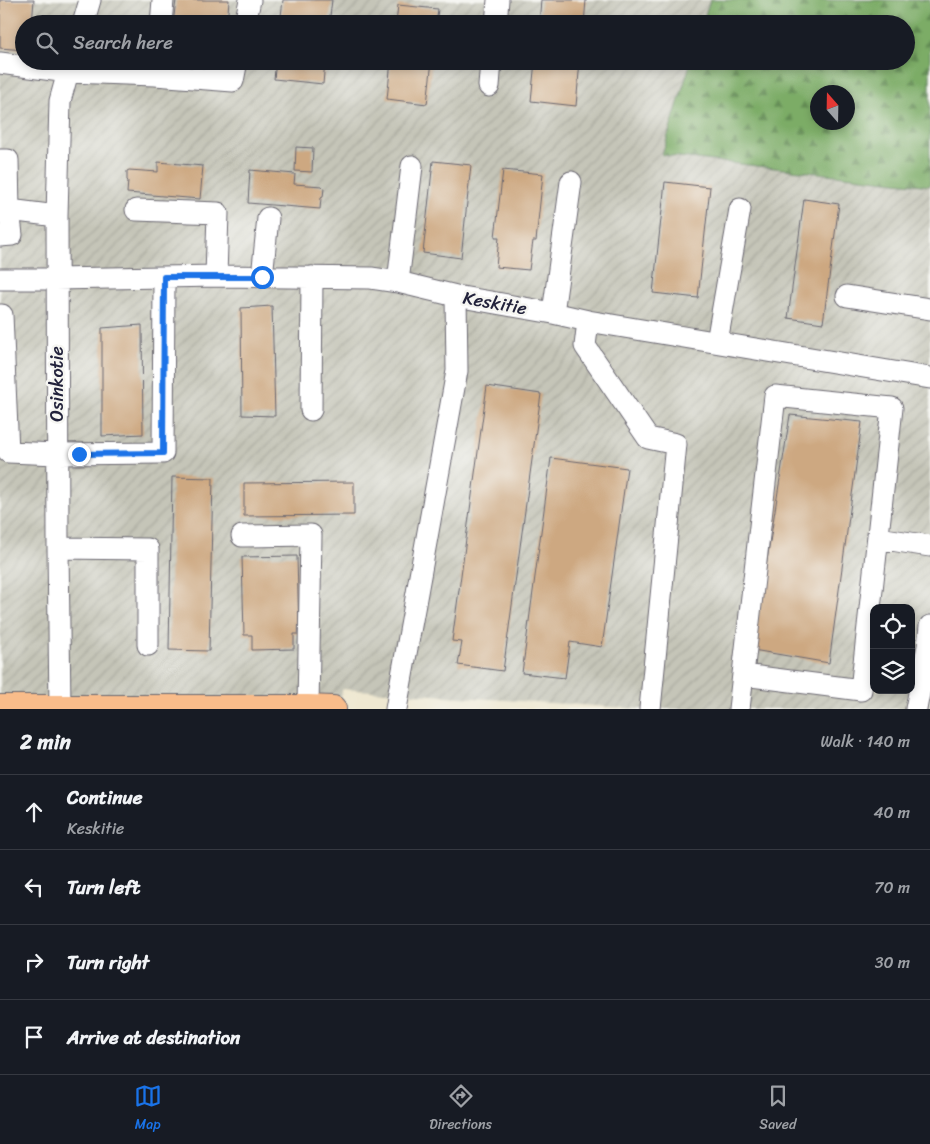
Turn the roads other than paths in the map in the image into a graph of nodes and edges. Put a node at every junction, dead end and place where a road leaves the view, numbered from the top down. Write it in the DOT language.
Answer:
graph roads {
  1 [pos="90,0"];
  2 [pos="163,0"];
  3 [pos="250,0"];
  4 [pos="498,0"];
  5 [pos="86,15"];
  6 [pos="162,15"];
  7 [pos="247,15"];
  8 [pos="497,15"];
  9 [pos="0,63"];
  10 [pos="15,64"];
  11 [pos="68,70"];
  12 [pos="168,70"];
  13 [pos="236,70"];
  14 [pos="491,70"];
  15 [pos="489,86"];
  16 [pos="0,160"];
  17 [pos="412,166"];
  18 [pos="570,182"];
  19 [pos="740,209"];
  20 [pos="9,210"];
  21 [pos="136,210"];
  22 [pos="57,216"];
  23 [pos="268,218"];
  24 [pos="0,236"];
  25 [pos="216,276"];
  26 [pos="164,277"];
  27 [pos="262,277"];
  28 [pos="312,277"];
  29 [pos="0,279"];
  30 [pos="56,279"];
  31 [pos="398,282"];
  32 [pos="456,296"];
  33 [pos="847,296"];
  34 [pos="930,310"];
  35 [pos="553,313"];
  36 [pos="0,315"];
  37 [pos="588,321"];
  38 [pos="716,342"];
  39 [pos="930,378"];
  40 [pos="311,410"];
  41 [pos="57,454"];
  42 [pos="242,536"];
  43 [pos="878,538"];
  44 [pos="930,546"];
  45 [pos="58,548"];
  46 [pos="930,626"];
  47 [pos="148,645"];
  48 [pos="743,675"];
  49 [pos="0,708"];
  50 [pos="60,708"];
  51 [pos="321,708"];
  52 [pos="396,709"];
  53 [pos="650,709"];
  54 [pos="739,709"];
  55 [pos="916,709"];
  1 -- 5 [label="street"];
  2 -- 6 [label="street"];
  3 -- 7 [label="street"];
  4 -- 8 [label="street"];
  9 -- 10 [label="street"];
  11 -- 22 [label="street, Osinkotie"];
  12 -- 13 [label="street"];
  14 -- 15 [label="street"];
  16 -- 20 [label="street"];
  17 -- 31 [label="street"];
  18 -- 35 [label="street"];
  19 -- 38 [label="street"];
  20 -- 22 [label="street"];
  20 -- 24 [label="street"];
  21 -- 25 [label="street"];
  22 -- 30 [label="street, Osinkotie"];
  23 -- 27 [label="street"];
  25 -- 26 [label="street, Keskitie"];
  25 -- 27 [label="street, Keskitie"];
  26 -- 30 [label="street, Keskitie"];
  26 -- 41 [label="street"];
  27 -- 28 [label="street, Keskitie"];
  28 -- 31 [label="street, Keskitie"];
  28 -- 40 [label="street"];
  29 -- 30 [label="street, Keskitie"];
  30 -- 41 [label="street, Osinkotie"];
  31 -- 32 [label="street, Keskitie"];
  32 -- 35 [label="street, Keskitie"];
  32 -- 52 [label="street"];
  33 -- 34 [label="street"];
  35 -- 37 [label="street, Keskitie"];
  36 -- 41 [label="street"];
  37 -- 38 [label="street, Keskitie"];
  37 -- 53 [label="street"];
  38 -- 39 [label="street, Keskitie"];
  41 -- 45 [label="street, Osinkotie"];
  42 -- 51 [label="street"];
  43 -- 44 [label="street"];
  43 -- 48 [label="street"];
  43 -- 48 [label="street"];
  45 -- 47 [label="street"];
  45 -- 50 [label="street, Osinkotie"];
  46 -- 55 [label="street"];
  48 -- 54 [label="street"];
  49 -- 50 [label="main road"];
  50 -- 51 [label="main road"];
}
